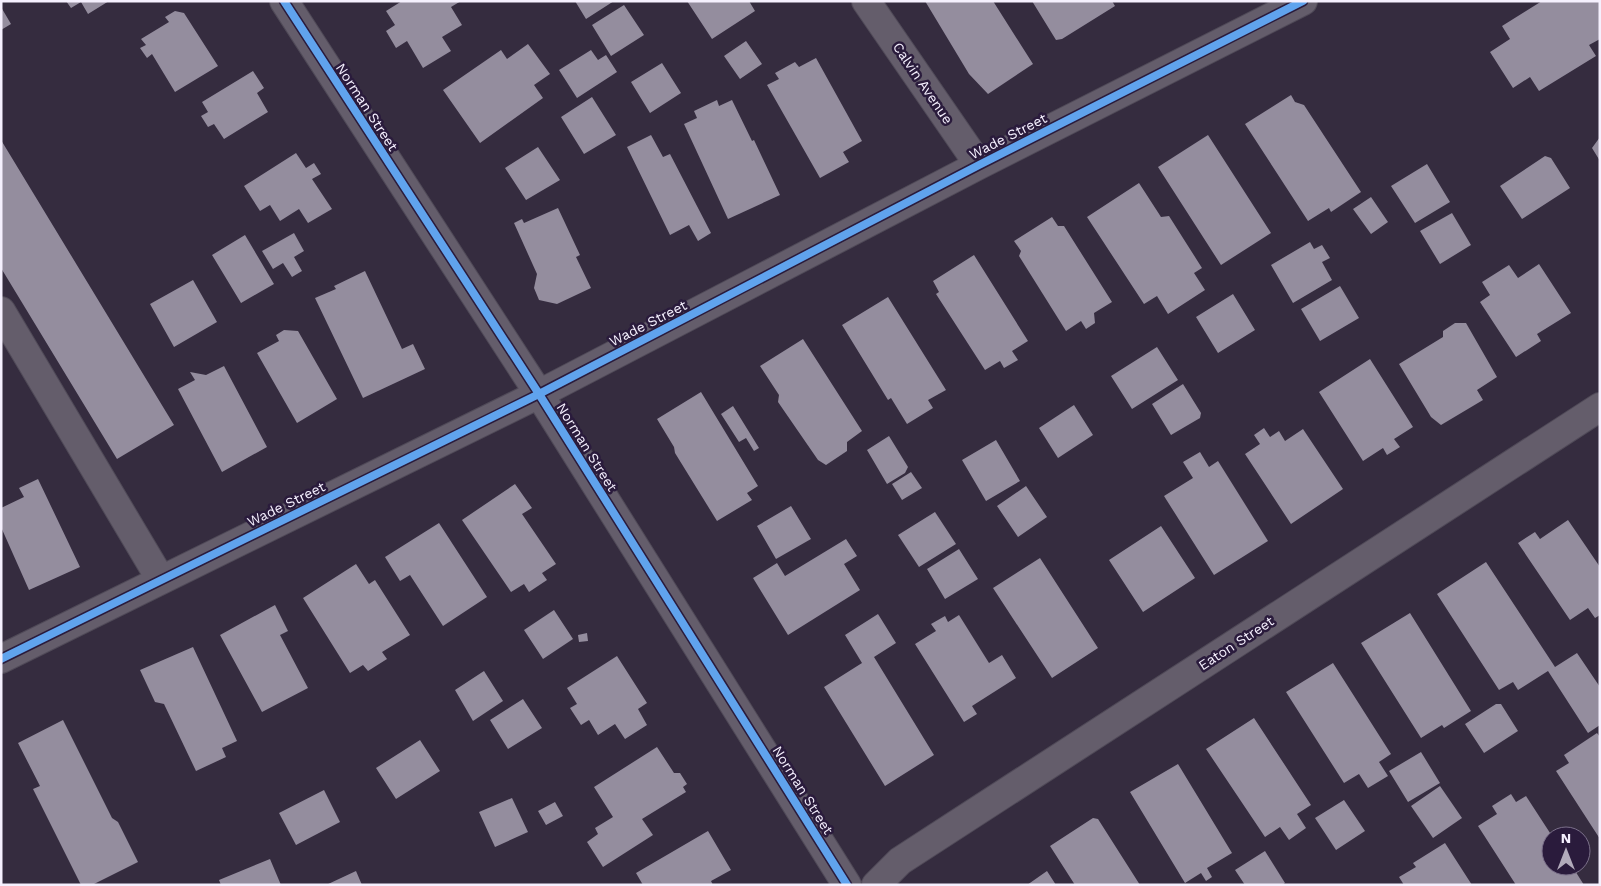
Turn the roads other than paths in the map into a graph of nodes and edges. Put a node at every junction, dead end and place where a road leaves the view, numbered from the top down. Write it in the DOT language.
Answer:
graph roads {
  1 [pos="284,1"];
  2 [pos="866,1"];
  3 [pos="1303,1"];
  4 [pos="979,165"];
  5 [pos="1,311"];
  6 [pos="539,394"];
  7 [pos="1600,407"];
  8 [pos="161,580"];
  9 [pos="1,659"];
  10 [pos="847,885"];
  11 [pos="876,885"];
  1 -- 6 [label="street, Norman Street"];
  2 -- 4 [label="street, Calvin Avenue"];
  3 -- 4 [label="street, Wade Street"];
  4 -- 6 [label="street, Wade Street"];
  5 -- 8 [label="street"];
  6 -- 8 [label="street, Wade Street"];
  6 -- 10 [label="street, Norman Street"];
  7 -- 11 [label="street, Eaton Street"];
  8 -- 9 [label="street, Wade Street"];
}
